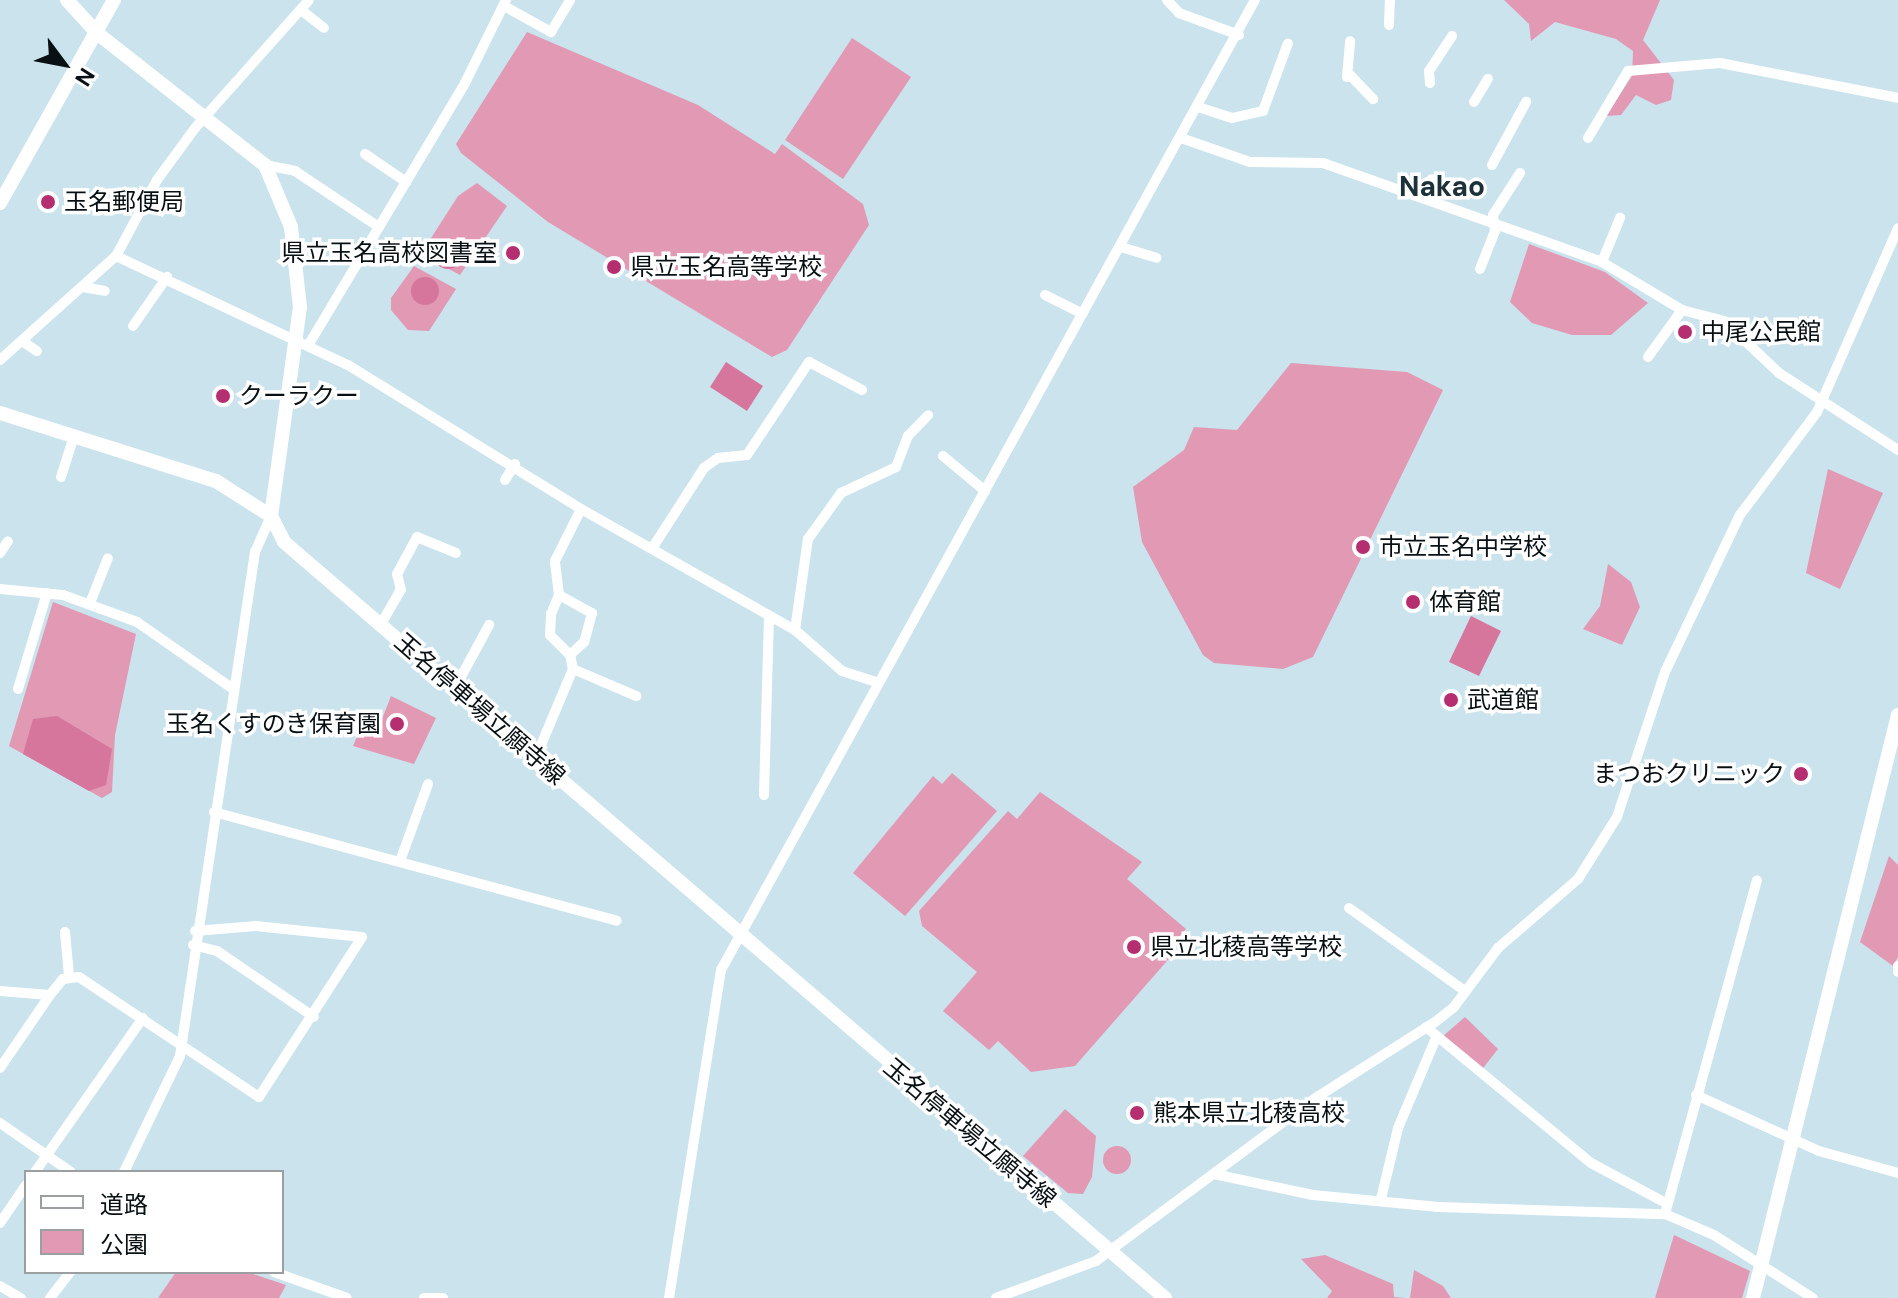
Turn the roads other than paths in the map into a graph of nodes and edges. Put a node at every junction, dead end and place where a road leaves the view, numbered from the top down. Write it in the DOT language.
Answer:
graph roads {
  1 [pos="67,0"];
  2 [pos="114,0"];
  3 [pos="309,0"];
  4 [pos="570,0"];
  5 [pos="1167,0"];
  6 [pos="1255,0"];
  7 [pos="1390,0"];
  8 [pos="505,3"];
  9 [pos="301,10"];
  10 [pos="1389,25"];
  11 [pos="324,28"];
  12 [pos="97,33"];
  13 [pos="1239,35"];
  14 [pos="1452,36"];
  15 [pos="1288,43"];
  16 [pos="1366,51"];
  17 [pos="1488,79"];
  18 [pos="1430,83"];
  19 [pos="1898,98"];
  20 [pos="1373,99"];
  21 [pos="1474,102"];
  22 [pos="1526,102"];
  23 [pos="1198,107"];
  24 [pos="206,117"];
  25 [pos="1181,138"];
  26 [pos="1588,138"];
  27 [pos="365,154"];
  28 [pos="265,165"];
  29 [pos="1492,165"];
  30 [pos="1520,173"];
  31 [pos="1432,179"];
  32 [pos="406,182"];
  33 [pos="152,192"];
  34 [pos="1416,196"];
  35 [pos="0,203"];
  36 [pos="181,212"];
  37 [pos="1620,218"];
  38 [pos="1493,223"];
  39 [pos="379,227"];
  40 [pos="1898,228"];
  41 [pos="1121,247"];
  42 [pos="116,256"];
  43 [pos="1156,258"];
  44 [pos="1602,262"];
  45 [pos="1480,269"];
  46 [pos="167,277"];
  47 [pos="83,287"];
  48 [pos="105,291"];
  49 [pos="1045,295"];
  50 [pos="1682,310"];
  51 [pos="1083,314"];
  52 [pos="133,326"];
  53 [pos="294,339"];
  54 [pos="22,341"];
  55 [pos="309,344"];
  56 [pos="37,351"];
  57 [pos="1648,357"];
  58 [pos="0,360"];
  59 [pos="862,390"];
  60 [pos="1821,403"];
  61 [pos="0,413"];
  62 [pos="928,415"];
  63 [pos="74,436"];
  64 [pos="1898,450"];
  65 [pos="943,456"];
  66 [pos="515,464"];
  67 [pos="61,477"];
  68 [pos="505,480"];
  69 [pos="985,491"];
  70 [pos="581,509"];
  71 [pos="271,516"];
  72 [pos="8,541"];
  73 [pos="653,547"];
  74 [pos="0,553"];
  75 [pos="456,553"];
  76 [pos="108,558"];
  77 [pos="0,589"];
  78 [pos="47,593"];
  79 [pos="559,595"];
  80 [pos="90,603"];
  81 [pos="769,617"];
  82 [pos="381,624"];
  83 [pos="489,625"];
  84 [pos="795,630"];
  85 [pos="570,655"];
  86 [pos="573,669"];
  87 [pos="875,682"];
  88 [pos="455,688"];
  89 [pos="18,689"];
  90 [pos="233,689"];
  91 [pos="636,696"];
  92 [pos="1898,715"];
  93 [pos="536,757"];
  94 [pos="428,784"];
  95 [pos="764,795"];
  96 [pos="214,812"];
  97 [pos="400,861"];
  98 [pos="1757,880"];
  99 [pos="1349,908"];
  100 [pos="617,921"];
  101 [pos="195,931"];
  102 [pos="738,931"];
  103 [pos="65,932"];
  104 [pos="193,945"];
  105 [pos="69,976"];
  106 [pos="0,991"];
  107 [pos="1465,991"];
  108 [pos="50,995"];
  109 [pos="314,1017"];
  110 [pos="143,1018"];
  111 [pos="1426,1027"];
  112 [pos="1436,1038"];
  113 [pos="182,1046"];
  114 [pos="2,1060"];
  115 [pos="1696,1095"];
  116 [pos="0,1123"];
  117 [pos="1795,1138"];
  118 [pos="46,1156"];
  119 [pos="36,1170"];
  120 [pos="68,1170"];
  121 [pos="125,1170"];
  122 [pos="1898,1173"];
  123 [pos="1214,1174"];
  124 [pos="24,1188"];
  125 [pos="1381,1199"];
  126 [pos="1666,1208"];
  127 [pos="0,1223"];
  128 [pos="1110,1250"];
  129 [pos="1762,1264"];
  130 [pos="68,1274"];
  131 [pos="280,1274"];
  132 [pos="0,1286"];
  133 [pos="1019,1294"];
  134 [pos="21,1298"];
  135 [pos="50,1298"];
  136 [pos="347,1298"];
  137 [pos="424,1298"];
  138 [pos="443,1298"];
  139 [pos="669,1298"];
  140 [pos="996,1298"];
  141 [pos="1165,1298"];
  142 [pos="1753,1298"];
  143 [pos="1813,1298"];
  1 -- 12 [label="main road"];
  2 -- 12 [label="main road"];
  3 -- 9 [label="street"];
  4 -- 8 [label="street"];
  5 -- 13 [label="street"];
  6 -- 13 [label="street"];
  7 -- 10 [label="street"];
  8 -- 32 [label="street"];
  9 -- 11 [label="street"];
  9 -- 24 [label="street"];
  12 -- 24 [label="main road"];
  12 -- 35 [label="main road"];
  13 -- 23 [label="street"];
  14 -- 18 [label="street"];
  15 -- 23 [label="street"];
  16 -- 20 [label="street"];
  17 -- 21 [label="street"];
  19 -- 26 [label="street"];
  22 -- 29 [label="street"];
  23 -- 25 [label="street"];
  24 -- 28 [label="main road"];
  24 -- 33 [label="street"];
  25 -- 34 [label="street"];
  25 -- 41 [label="street"];
  27 -- 32 [label="street"];
  28 -- 39 [label="street"];
  28 -- 53 [label="main road"];
  30 -- 38 [label="street"];
  31 -- 34 [label="street"];
  32 -- 39 [label="street"];
  33 -- 36 [label="street"];
  33 -- 42 [label="street"];
  34 -- 38 [label="street"];
  37 -- 44 [label="street"];
  38 -- 44 [label="street"];
  38 -- 45 [label="street"];
  39 -- 55 [label="street"];
  40 -- 60 [label="street"];
  41 -- 43 [label="street"];
  41 -- 51 [label="street"];
  42 -- 46 [label="street"];
  42 -- 47 [label="street"];
  44 -- 50 [label="street"];
  46 -- 52 [label="street"];
  46 -- 53 [label="street"];
  47 -- 48 [label="street"];
  47 -- 54 [label="street"];
  49 -- 51 [label="street"];
  50 -- 57 [label="street"];
  50 -- 60 [label="street"];
  51 -- 69 [label="street"];
  53 -- 55 [label="street"];
  53 -- 71 [label="main road"];
  54 -- 56 [label="street"];
  54 -- 58 [label="street"];
  55 -- 66 [label="street"];
  59 -- 73 [label="street"];
  60 -- 64 [label="street"];
  60 -- 107 [label="street"];
  61 -- 63 [label="main road"];
  62 -- 84 [label="street"];
  63 -- 67 [label="street"];
  63 -- 71 [label="main road"];
  65 -- 69 [label="street"];
  66 -- 68 [label="street"];
  66 -- 70 [label="street"];
  69 -- 87 [label="street"];
  70 -- 73 [label="street"];
  70 -- 79 [label="street"];
  71 -- 82 [label="main road, 玉名停車場立願寺線"];
  71 -- 90 [label="street"];
  72 -- 74 [label="street"];
  73 -- 81 [label="street"];
  75 -- 82 [label="street"];
  76 -- 80 [label="street"];
  77 -- 78 [label="street"];
  78 -- 80 [label="street"];
  78 -- 89 [label="street"];
  79 -- 85 [label="street"];
  79 -- 85 [label="street"];
  80 -- 90 [label="street"];
  81 -- 84 [label="street"];
  81 -- 95 [label="street"];
  82 -- 88 [label="main road, 玉名停車場立願寺線"];
  83 -- 88 [label="street"];
  84 -- 87 [label="street"];
  85 -- 86 [label="street"];
  86 -- 91 [label="street"];
  86 -- 93 [label="street"];
  87 -- 102 [label="street"];
  88 -- 93 [label="main road, 玉名停車場立願寺線"];
  90 -- 96 [label="street"];
  92 -- 117 [label="main road"];
  93 -- 102 [label="main road, 玉名停車場立願寺線"];
  94 -- 97 [label="street"];
  96 -- 97 [label="street"];
  96 -- 101 [label="street"];
  97 -- 100 [label="street"];
  98 -- 115 [label="street"];
  99 -- 107 [label="street"];
  101 -- 104 [label="street"];
  101 -- 109 [label="street"];
  102 -- 128 [label="main road, 玉名停車場立願寺線"];
  102 -- 139 [label="street"];
  103 -- 105 [label="street"];
  104 -- 109 [label="street"];
  104 -- 113 [label="street"];
  105 -- 108 [label="street"];
  105 -- 110 [label="street"];
  106 -- 108 [label="street"];
  107 -- 111 [label="street"];
  108 -- 114 [label="street"];
  109 -- 113 [label="street"];
  110 -- 113 [label="street"];
  110 -- 118 [label="street"];
  111 -- 112 [label="street"];
  111 -- 123 [label="street"];
  112 -- 125 [label="street"];
  112 -- 126 [label="street"];
  113 -- 121 [label="street"];
  115 -- 117 [label="street"];
  115 -- 126 [label="street"];
  116 -- 118 [label="street"];
  117 -- 122 [label="street"];
  117 -- 129 [label="main road"];
  118 -- 119 [label="street"];
  118 -- 120 [label="street"];
  123 -- 125 [label="street"];
  123 -- 128 [label="street"];
  124 -- 127 [label="street"];
  125 -- 126 [label="street"];
  126 -- 129 [label="street"];
  128 -- 133 [label="street"];
  128 -- 141 [label="main road, 玉名停車場立願寺線"];
  129 -- 142 [label="main road"];
  129 -- 143 [label="street"];
  130 -- 135 [label="street"];
  131 -- 136 [label="street"];
  132 -- 134 [label="street"];
  133 -- 140 [label="street"];
  137 -- 138 [label="street"];
}
